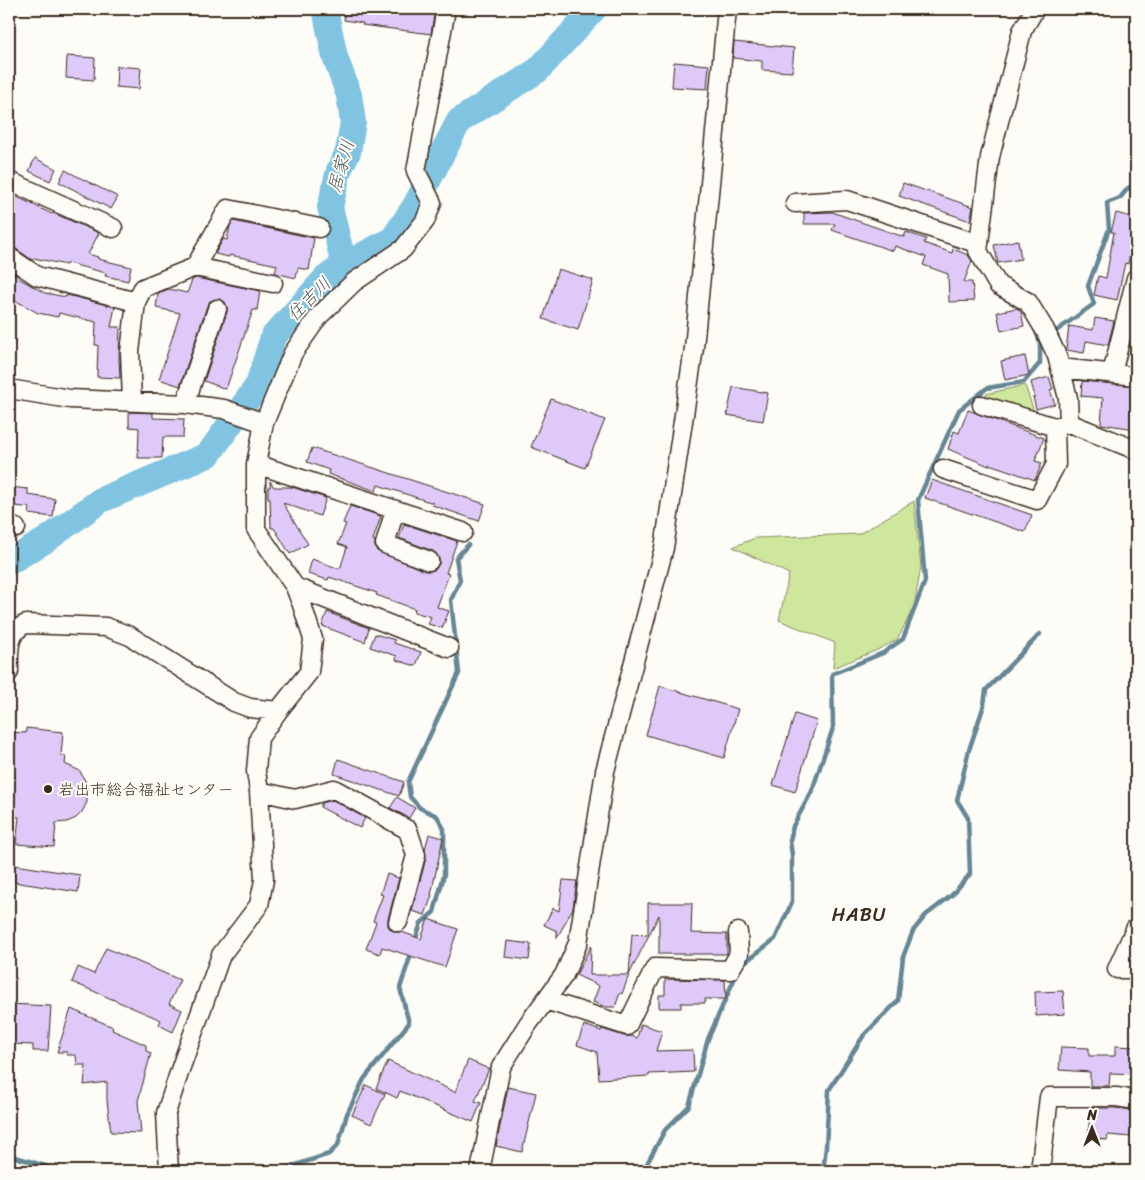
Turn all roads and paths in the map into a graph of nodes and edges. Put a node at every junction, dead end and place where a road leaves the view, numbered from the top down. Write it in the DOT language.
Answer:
graph roads {
  1 [pos="446,9"];
  2 [pos="727,9"];
  3 [pos="1035,9"];
  4 [pos="9,181"];
  5 [pos="796,202"];
  6 [pos="113,228"];
  7 [pos="319,228"];
  8 [pos="979,244"];
  9 [pos="9,257"];
  10 [pos="195,267"];
  11 [pos="1136,278"];
  12 [pos="273,283"];
  13 [pos="1133,301"];
  14 [pos="136,302"];
  15 [pos="217,309"];
  16 [pos="1060,368"];
  17 [pos="1112,374"];
  18 [pos="1136,376"];
  19 [pos="9,389"];
  20 [pos="132,401"];
  21 [pos="185,404"];
  22 [pos="982,405"];
  23 [pos="257,420"];
  24 [pos="1062,426"];
  25 [pos="1136,450"];
  26 [pos="256,464"];
  27 [pos="943,469"];
  28 [pos="395,510"];
  29 [pos="462,532"];
  30 [pos="429,561"];
  31 [pos="295,588"];
  32 [pos="449,648"];
  33 [pos="9,672"];
  34 [pos="278,711"];
  35 [pos="259,791"];
  36 [pos="398,922"];
  37 [pos="1136,927"];
  38 [pos="738,932"];
  39 [pos="1136,969"];
  40 [pos="545,1000"];
  41 [pos="1136,1100"];
  42 [pos="169,1171"];
  43 [pos="480,1171"];
  44 [pos="1040,1171"];
  1 -- 23 [label="street"];
  2 -- 40 [label="street"];
  3 -- 8 [label="street"];
  4 -- 6 [label="street"];
  5 -- 8 [label="street"];
  7 -- 10 [label="street"];
  8 -- 16 [label="street"];
  9 -- 14 [label="street"];
  10 -- 12 [label="street"];
  10 -- 14 [label="street"];
  11 -- 13 [label="street"];
  13 -- 17 [label="street"];
  14 -- 20 [label="street"];
  15 -- 21 [label="street"];
  16 -- 17 [label="street"];
  16 -- 24 [label="street"];
  17 -- 18 [label="street"];
  19 -- 20 [label="street"];
  20 -- 21 [label="street"];
  21 -- 23 [label="street"];
  22 -- 24 [label="street"];
  23 -- 26 [label="street"];
  24 -- 25 [label="street"];
  24 -- 27 [label="street"];
  26 -- 28 [label="street"];
  26 -- 31 [label="street"];
  28 -- 29 [label="street"];
  28 -- 30 [label="street"];
  31 -- 32 [label="street"];
  31 -- 34 [label="street"];
  33 -- 34 [label="street"];
  34 -- 35 [label="street"];
  35 -- 36 [label="street"];
  35 -- 42 [label="street"];
  37 -- 39 [label="street"];
  38 -- 40 [label="street"];
  40 -- 43 [label="street"];
  41 -- 44 [label="street"];
}
